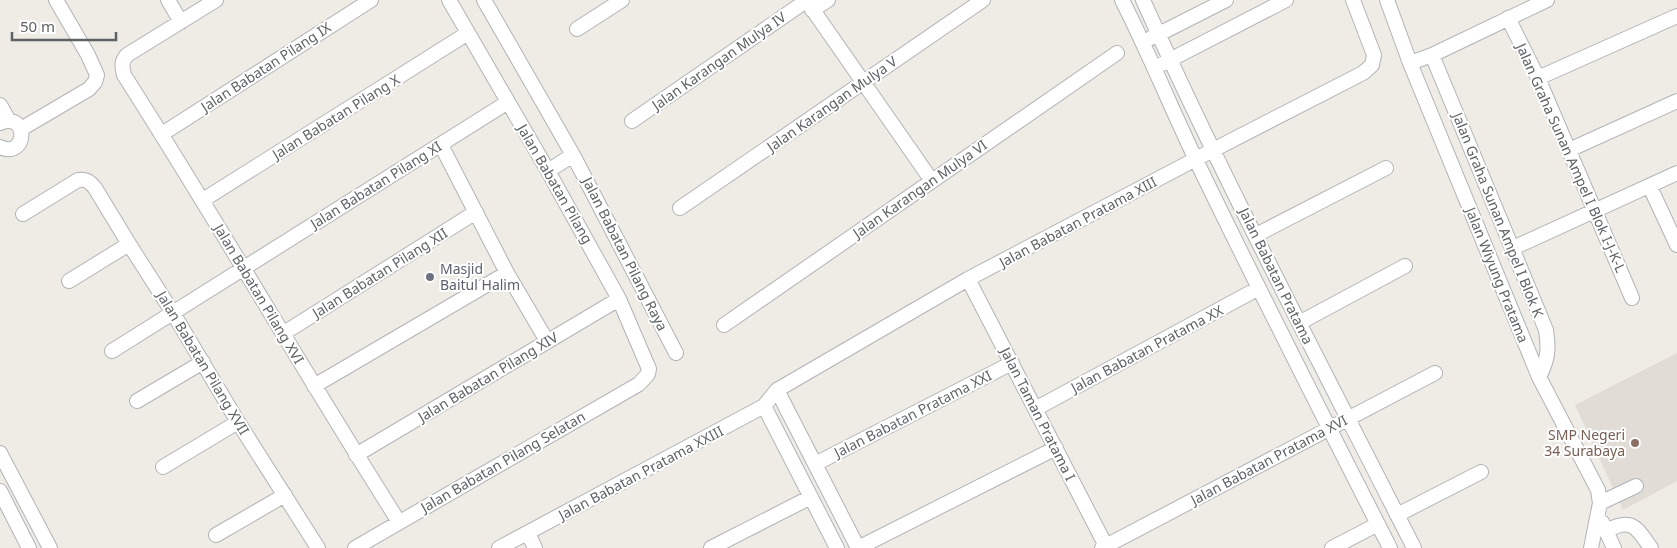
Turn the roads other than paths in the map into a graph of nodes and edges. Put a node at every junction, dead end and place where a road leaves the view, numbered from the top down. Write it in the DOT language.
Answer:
graph roads {
  1 [pos="56,0"];
  2 [pos="168,0"];
  3 [pos="216,0"];
  4 [pos="371,0"];
  5 [pos="449,0"];
  6 [pos="484,0"];
  7 [pos="622,0"];
  8 [pos="828,0"];
  9 [pos="983,0"];
  10 [pos="1122,0"];
  11 [pos="1144,0"];
  12 [pos="1226,0"];
  13 [pos="1286,0"];
  14 [pos="1353,0"];
  15 [pos="1387,0"];
  16 [pos="1546,0"];
  17 [pos="808,4"];
  18 [pos="1677,16"];
  19 [pos="1508,18"];
  20 [pos="181,22"];
  21 [pos="577,29"];
  22 [pos="468,33"];
  23 [pos="1158,34"];
  24 [pos="1143,41"];
  25 [pos="1117,53"];
  26 [pos="1432,55"];
  27 [pos="1171,60"];
  28 [pos="1410,63"];
  29 [pos="1155,67"];
  30 [pos="1538,78"];
  31 [pos="862,83"];
  32 [pos="508,102"];
  33 [pos="1677,102"];
  34 [pos="0,105"];
  35 [pos="632,121"];
  36 [pos="10,124"];
  37 [pos="162,134"];
  38 [pos="441,145"];
  39 [pos="3,150"];
  40 [pos="1213,150"];
  41 [pos="1569,150"];
  42 [pos="1196,159"];
  43 [pos="562,163"];
  44 [pos="1386,168"];
  45 [pos="1677,174"];
  46 [pos="932,181"];
  47 [pos="1650,187"];
  48 [pos="203,200"];
  49 [pos="680,208"];
  50 [pos="476,212"];
  51 [pos="1594,212"];
  52 [pos="23,214"];
  53 [pos="1256,235"];
  54 [pos="128,244"];
  55 [pos="1677,245"];
  56 [pos="1513,248"];
  57 [pos="1405,266"];
  58 [pos="244,268"];
  59 [pos="507,273"];
  60 [pos="968,279"];
  61 [pos="69,281"];
  62 [pos="1259,288"];
  63 [pos="1632,298"];
  64 [pos="620,299"];
  65 [pos="173,313"];
  66 [pos="1299,323"];
  67 [pos="724,325"];
  68 [pos="284,333"];
  69 [pos="547,342"];
  70 [pos="112,351"];
  71 [pos="676,353"];
  72 [pos="202,362"];
  73 [pos="1012,363"];
  74 [pos="1435,372"];
  75 [pos="648,374"];
  76 [pos="1539,377"];
  77 [pos="314,386"];
  78 [pos="777,390"];
  79 [pos="137,401"];
  80 [pos="764,406"];
  81 [pos="1035,409"];
  82 [pos="1347,418"];
  83 [pos="238,422"];
  84 [pos="1328,428"];
  85 [pos="1056,448"];
  86 [pos="356,455"];
  87 [pos="2,461"];
  88 [pos="815,464"];
  89 [pos="163,467"];
  90 [pos="1481,472"];
  91 [pos="1636,486"];
  92 [pos="0,491"];
  93 [pos="285,495"];
  94 [pos="811,497"];
  95 [pos="1599,509"];
  96 [pos="1397,515"];
  97 [pos="399,522"];
  98 [pos="1378,524"];
  99 [pos="1606,531"];
  100 [pos="528,534"];
  101 [pos="216,535"];
  102 [pos="1105,547"];
  103 [pos="29,548"];
  104 [pos="50,548"];
  105 [pos="318,548"];
  106 [pos="355,548"];
  107 [pos="499,548"];
  108 [pos="535,548"];
  109 [pos="711,548"];
  110 [pos="837,548"];
  111 [pos="858,548"];
  112 [pos="1332,548"];
  113 [pos="1390,548"];
  114 [pos="1414,548"];
  115 [pos="1591,548"];
  116 [pos="1614,548"];
  117 [pos="1651,548"];
  1 -- 36 [label="street"];
  2 -- 20 [label="street"];
  3 -- 20 [label="street"];
  4 -- 37 [label="street, Jalan Babatan Pilang IX"];
  5 -- 22 [label="street, Jalan Babatan Pilang"];
  6 -- 43 [label="street, Jalan Babatan Pilang Raya"];
  7 -- 21 [label="street"];
  8 -- 17 [label="street, Jalan Karangan Mulya IV"];
  9 -- 31 [label="street, Jalan Karangan Mulya V"];
  10 -- 24 [label="street, Jalan Babatan Pratama"];
  11 -- 23 [label="street, Jalan Babatan Pratama"];
  12 -- 23 [label="street"];
  13 -- 27 [label="street"];
  14 -- 40 [label="street, Jalan Babatan Pratama XIII"];
  15 -- 28 [label="street, Jalan Wiyung Pratama"];
  16 -- 19 [label="street"];
  17 -- 31 [label="street"];
  17 -- 35 [label="street, Jalan Karangan Mulya IV"];
  18 -- 30 [label="street"];
  19 -- 26 [label="street"];
  19 -- 30 [label="street, Jalan Graha Sunan Ampel I Blok I-J-K-L"];
  20 -- 37 [label="street, Jalan Babatan Pilang XVI"];
  22 -- 32 [label="street, Jalan Babatan Pilang"];
  22 -- 48 [label="street, Jalan Babatan Pilang X"];
  23 -- 24 [label="street"];
  23 -- 27 [label="street, Jalan Babatan Pratama"];
  24 -- 29 [label="street, Jalan Babatan Pratama"];
  25 -- 46 [label="street, Jalan Karangan Mulya VI"];
  26 -- 28 [label="street"];
  26 -- 56 [label="street, Jalan Graha Sunan Ampel I Blok K"];
  27 -- 29 [label="street"];
  27 -- 40 [label="street, Jalan Babatan Pratama"];
  28 -- 76 [label="street, Jalan Wiyung Pratama"];
  29 -- 42 [label="street, Jalan Babatan Pratama"];
  30 -- 41 [label="street, Jalan Graha Sunan Ampel I Blok I-J-K-L"];
  31 -- 46 [label="street"];
  31 -- 49 [label="street, Jalan Karangan Mulya V"];
  32 -- 38 [label="street, Jalan Babatan Pilang XI"];
  32 -- 43 [label="street, Jalan Babatan Pilang"];
  33 -- 41 [label="street"];
  34 -- 36 [label="street"];
  36 -- 39 [label="street"];
  37 -- 48 [label="street, Jalan Babatan Pilang XVI"];
  38 -- 50 [label="street"];
  38 -- 58 [label="street, Jalan Babatan Pilang XI"];
  40 -- 42 [label="street, Jalan Babatan Pratama XIII"];
  40 -- 53 [label="street, Jalan Babatan Pratama"];
  41 -- 51 [label="street, Jalan Graha Sunan Ampel I Blok I-J-K-L"];
  42 -- 60 [label="street, Jalan Babatan Pratama XIII"];
  42 -- 62 [label="street, Jalan Babatan Pratama"];
  43 -- 64 [label="street, Jalan Babatan Pilang"];
  43 -- 71 [label="street, Jalan Babatan Pilang Raya"];
  44 -- 53 [label="street"];
  45 -- 47 [label="street"];
  46 -- 67 [label="street, Jalan Karangan Mulya VI"];
  47 -- 51 [label="street"];
  47 -- 55 [label="street"];
  48 -- 58 [label="street, Jalan Babatan Pilang XVI"];
  50 -- 59 [label="street"];
  50 -- 68 [label="street, Jalan Babatan Pilang XII"];
  51 -- 56 [label="street"];
  51 -- 63 [label="street, Jalan Graha Sunan Ampel I Blok I-J-K-L"];
  52 -- 54 [label="street, Jalan Babatan Pilang XVII"];
  53 -- 66 [label="street, Jalan Babatan Pratama"];
  54 -- 61 [label="street"];
  54 -- 65 [label="street, Jalan Babatan Pilang XVII"];
  56 -- 76 [label="street, Jalan Graha Sunan Ampel I Blok K"];
  57 -- 66 [label="street"];
  58 -- 65 [label="street, Jalan Babatan Pilang XI"];
  58 -- 68 [label="street, Jalan Babatan Pilang XVI"];
  59 -- 69 [label="street"];
  59 -- 77 [label="street"];
  60 -- 73 [label="street, Jalan Taman Pratama I"];
  60 -- 78 [label="street, Jalan Babatan Pratama XIII"];
  62 -- 81 [label="street, Jalan Babatan Pratama XX"];
  62 -- 84 [label="street, Jalan Babatan Pratama"];
  64 -- 69 [label="street, Jalan Babatan Pilang XIV"];
  64 -- 75 [label="street, Jalan Babatan Pilang"];
  65 -- 70 [label="street, Jalan Babatan Pilang XI"];
  65 -- 72 [label="street, Jalan Babatan Pilang XVII"];
  66 -- 82 [label="street, Jalan Babatan Pratama"];
  68 -- 77 [label="street, Jalan Babatan Pilang XVI"];
  69 -- 86 [label="street, Jalan Babatan Pilang XIV"];
  72 -- 79 [label="street"];
  72 -- 83 [label="street, Jalan Babatan Pilang XVII"];
  73 -- 81 [label="street, Jalan Taman Pratama I"];
  73 -- 88 [label="street, Jalan Babatan Pratama XXI"];
  74 -- 82 [label="street, Jalan Babatan Pratama XVI"];
  75 -- 97 [label="street, Jalan Babatan Pilang Selatan"];
  76 -- 95 [label="street, Jalan Wiyung Pratama"];
  77 -- 86 [label="street, Jalan Babatan Pilang XVI"];
  78 -- 80 [label="street, Jalan Babatan Pratama XXIII"];
  78 -- 88 [label="street"];
  80 -- 94 [label="street"];
  80 -- 100 [label="street, Jalan Babatan Pratama XXIII"];
  81 -- 85 [label="street, Jalan Taman Pratama I"];
  82 -- 84 [label="street, Jalan Babatan Pratama XVI"];
  82 -- 96 [label="street, Jalan Babatan Pratama"];
  83 -- 89 [label="street"];
  83 -- 93 [label="street, Jalan Babatan Pilang XVII"];
  84 -- 98 [label="street, Jalan Babatan Pratama"];
  84 -- 102 [label="street, Jalan Babatan Pratama XVI"];
  85 -- 102 [label="street, Jalan Taman Pratama I"];
  85 -- 111 [label="street"];
  86 -- 97 [label="street, Jalan Babatan Pilang XVI"];
  87 -- 104 [label="street"];
  88 -- 111 [label="street"];
  90 -- 96 [label="street"];
  91 -- 95 [label="street"];
  92 -- 103 [label="street"];
  93 -- 101 [label="street"];
  93 -- 105 [label="street, Jalan Babatan Pilang XVII"];
  94 -- 109 [label="street"];
  94 -- 110 [label="street"];
  95 -- 99 [label="street, Jalan Wiyung Pratama"];
  95 -- 115 [label="street"];
  96 -- 114 [label="street, Jalan Babatan Pratama"];
  97 -- 106 [label="street, Jalan Babatan Pilang Selatan"];
  98 -- 112 [label="street"];
  98 -- 113 [label="street, Jalan Babatan Pratama"];
  99 -- 116 [label="street, Jalan Wiyung Pratama"];
  99 -- 117 [label="street"];
  100 -- 107 [label="street, Jalan Babatan Pratama XXIII"];
  100 -- 108 [label="street"];
}
